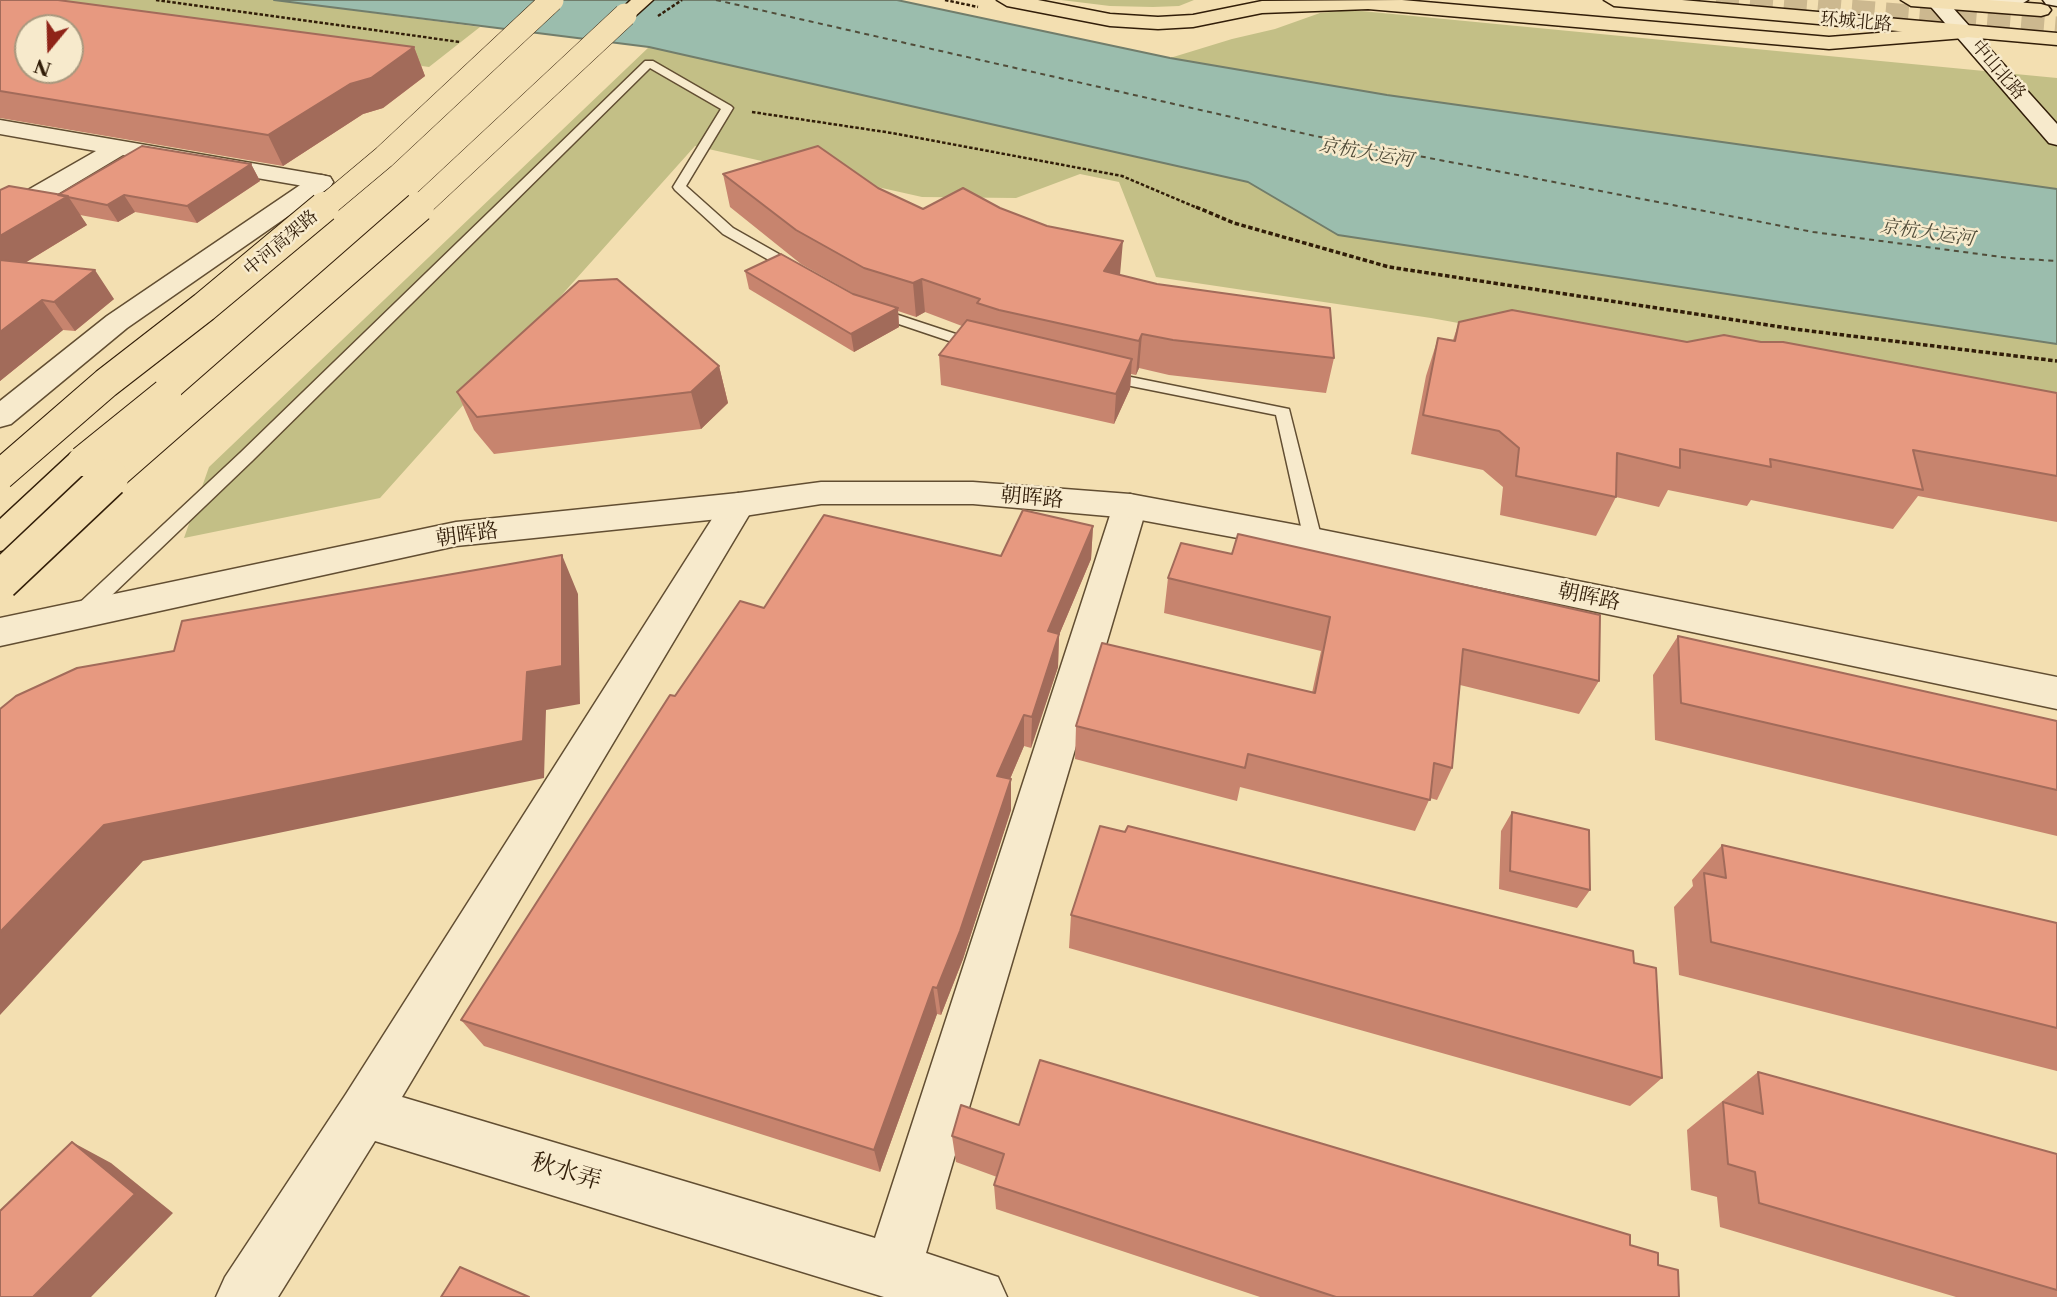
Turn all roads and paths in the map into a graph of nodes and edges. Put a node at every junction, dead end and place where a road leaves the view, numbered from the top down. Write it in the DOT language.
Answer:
graph roads {
  1 [pos="156,0"];
  2 [pos="552,0"];
  3 [pos="617,0"];
  4 [pos="643,0"];
  5 [pos="1007,0"];
  6 [pos="1050,0"];
  7 [pos="1185,0"];
  8 [pos="1243,0"];
  9 [pos="1487,0"];
  10 [pos="1614,0"];
  11 [pos="1911,0"];
  12 [pos="2018,0"];
  13 [pos="1936,1"];
  14 [pos="2057,12"];
  15 [pos="1110,20"];
  16 [pos="1812,28"];
  17 [pos="1964,32"];
  18 [pos="2057,39"];
  19 [pos="470,43"];
  20 [pos="727,108"];
  21 [pos="0,127"];
  22 [pos="2057,138"];
  23 [pos="120,147"];
  24 [pos="0,217"];
  25 [pos="806,275"];
  26 [pos="862,307"];
  27 [pos="995,351"];
  28 [pos="2057,360"];
  29 [pos="1087,372"];
  30 [pos="216,384"];
  31 [pos="0,416"];
  32 [pos="83,461"];
  33 [pos="0,475"];
  34 [pos="738,505"];
  35 [pos="1130,506"];
  36 [pos="0,539"];
  37 [pos="1313,540"];
  38 [pos="0,581"];
  39 [pos="81,614"];
  40 [pos="0,632"];
  41 [pos="2057,693"];
  42 [pos="364,1112"];
  43 [pos="891,1270"];
  44 [pos="245,1297"];
  45 [pos="978,1297"];
  1 -- 19 [label="path"];
  2 -- 33 [label="main road, 中河高架路, bridge"];
  3 -- 32 [label="main road, bridge"];
  4 -- 30 [label="main road, bridge"];
  5 -- 15 [label="main road"];
  6 -- 7 [label="main road"];
  8 -- 15 [label="main road"];
  9 -- 16 [label="main road"];
  10 -- 17 [label="main road, 环城北路"];
  11 -- 13 [label="main road, 环城北路"];
  12 -- 13 [label="street, 环城北路"];
  13 -- 14 [label="main road, 环城北路"];
  13 -- 17 [label="street, 中山北路"];
  15 -- 17 [label="main road"];
  17 -- 18 [label="main road, 环城北路"];
  17 -- 22 [label="street, 中山北路"];
  20 -- 25 [label="lane"];
  20 -- 28 [label="path"];
  20 -- 39 [label="lane"];
  21 -- 23 [label="street"];
  23 -- 24 [label="street"];
  23 -- 31 [label="street"];
  26 -- 27 [label="lane"];
  29 -- 37 [label="lane"];
  30 -- 32 [label="main road, bridge"];
  30 -- 38 [label="main road, bridge"];
  32 -- 36 [label="main road"];
  34 -- 35 [label="street, 朝晖路"];
  34 -- 39 [label="street, 朝晖路"];
  34 -- 42 [label="street"];
  35 -- 37 [label="street, 朝晖路"];
  35 -- 43 [label="street"];
  37 -- 41 [label="street, 朝晖路"];
  39 -- 40 [label="street, 朝晖路"];
  42 -- 43 [label="street, 秋水弄"];
  42 -- 44 [label="street"];
  43 -- 45 [label="street, 秋水弄"];
}
